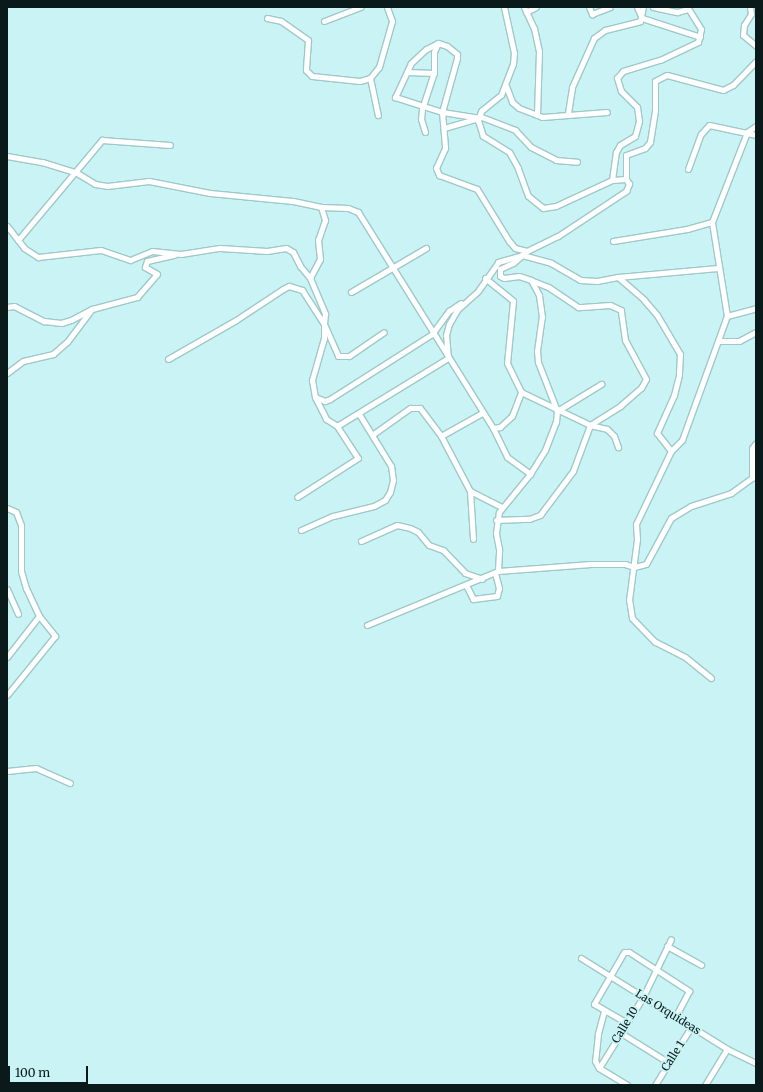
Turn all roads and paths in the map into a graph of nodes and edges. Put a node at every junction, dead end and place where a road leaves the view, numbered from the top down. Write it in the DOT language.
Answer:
graph roads {
  1 [pos="360,7"];
  2 [pos="387,7"];
  3 [pos="504,7"];
  4 [pos="536,7"];
  5 [pos="589,7"];
  6 [pos="610,7"];
  7 [pos="637,7"];
  8 [pos="643,7"];
  9 [pos="653,7"];
  10 [pos="750,7"];
  11 [pos="687,8"];
  12 [pos="525,9"];
  13 [pos="266,18"];
  14 [pos="642,18"];
  15 [pos="324,21"];
  16 [pos="700,37"];
  17 [pos="438,43"];
  18 [pos="756,46"];
  19 [pos="756,61"];
  20 [pos="407,72"];
  21 [pos="434,73"];
  22 [pos="370,78"];
  23 [pos="506,86"];
  24 [pos="423,104"];
  25 [pos="442,112"];
  26 [pos="607,112"];
  27 [pos="568,113"];
  28 [pos="378,114"];
  29 [pos="537,115"];
  30 [pos="478,118"];
  31 [pos="756,126"];
  32 [pos="444,128"];
  33 [pos="425,132"];
  34 [pos="747,132"];
  35 [pos="756,136"];
  36 [pos="170,145"];
  37 [pos="7,156"];
  38 [pos="577,162"];
  39 [pos="688,169"];
  40 [pos="77,173"];
  41 [pos="626,179"];
  42 [pos="612,180"];
  43 [pos="321,207"];
  44 [pos="712,222"];
  45 [pos="7,226"];
  46 [pos="18,240"];
  47 [pos="613,241"];
  48 [pos="426,248"];
  49 [pos="527,251"];
  50 [pos="181,254"];
  51 [pos="522,255"];
  52 [pos="390,266"];
  53 [pos="718,268"];
  54 [pos="618,277"];
  55 [pos="310,278"];
  56 [pos="485,278"];
  57 [pos="531,280"];
  58 [pos="351,292"];
  59 [pos="465,301"];
  60 [pos="7,307"];
  61 [pos="756,308"];
  62 [pos="92,309"];
  63 [pos="727,316"];
  64 [pos="324,324"];
  65 [pos="384,332"];
  66 [pos="756,332"];
  67 [pos="432,334"];
  68 [pos="720,341"];
  69 [pos="448,358"];
  70 [pos="168,359"];
  71 [pos="7,373"];
  72 [pos="601,384"];
  73 [pos="521,392"];
  74 [pos="314,397"];
  75 [pos="557,411"];
  76 [pos="482,413"];
  77 [pos="360,414"];
  78 [pos="337,426"];
  79 [pos="590,426"];
  80 [pos="493,428"];
  81 [pos="372,434"];
  82 [pos="441,436"];
  83 [pos="756,444"];
  84 [pos="618,446"];
  85 [pos="672,451"];
  86 [pos="530,474"];
  87 [pos="470,491"];
  88 [pos="297,497"];
  89 [pos="7,508"];
  90 [pos="502,508"];
  91 [pos="496,520"];
  92 [pos="301,530"];
  93 [pos="473,539"];
  94 [pos="362,541"];
  95 [pos="634,567"];
  96 [pos="497,572"];
  97 [pos="482,579"];
  98 [pos="466,585"];
  99 [pos="7,589"];
  100 [pos="18,614"];
  101 [pos="39,616"];
  102 [pos="367,625"];
  103 [pos="7,657"];
  104 [pos="711,678"];
  105 [pos="7,695"];
  106 [pos="7,771"];
  107 [pos="70,782"];
  108 [pos="671,939"];
  109 [pos="667,946"];
  110 [pos="581,958"];
  111 [pos="701,965"];
  112 [pos="655,969"];
  113 [pos="610,976"];
  114 [pos="643,997"];
  115 [pos="604,1011"];
  116 [pos="675,1017"];
  117 [pos="627,1023"];
  118 [pos="691,1027"];
  119 [pos="621,1033"];
  120 [pos="727,1049"];
  121 [pos="669,1063"];
  122 [pos="756,1063"];
  123 [pos="600,1068"];
  124 [pos="627,1085"];
  125 [pos="656,1085"];
  126 [pos="705,1085"];
  1 -- 15 [label="street"];
  2 -- 22 [label="street"];
  3 -- 23 [label="street"];
  4 -- 12 [label="street"];
  5 -- 6 [label="street"];
  7 -- 14 [label="street"];
  8 -- 14 [label="street"];
  9 -- 11 [label="street"];
  10 -- 18 [label="street"];
  11 -- 16 [label="street"];
  12 -- 29 [label="street"];
  13 -- 22 [label="street"];
  14 -- 16 [label="street"];
  14 -- 27 [label="street"];
  16 -- 42 [label="street"];
  17 -- 20 [label="street"];
  17 -- 21 [label="street"];
  17 -- 25 [label="street"];
  19 -- 41 [label="street"];
  20 -- 21 [label="street"];
  20 -- 24 [label="street"];
  21 -- 24 [label="street"];
  22 -- 28 [label="street"];
  23 -- 29 [label="street"];
  23 -- 30 [label="street"];
  24 -- 25 [label="street"];
  24 -- 33 [label="street"];
  25 -- 30 [label="street"];
  25 -- 32 [label="street"];
  26 -- 27 [label="street"];
  27 -- 29 [label="street"];
  30 -- 32 [label="street"];
  30 -- 38 [label="street"];
  30 -- 42 [label="street"];
  31 -- 34 [label="street"];
  32 -- 49 [label="street"];
  34 -- 35 [label="street"];
  34 -- 39 [label="street"];
  34 -- 44 [label="street"];
  36 -- 40 [label="street"];
  37 -- 40 [label="street"];
  40 -- 43 [label="street"];
  40 -- 46 [label="street"];
  41 -- 42 [label="street"];
  41 -- 49 [label="street"];
  43 -- 52 [label="street"];
  43 -- 55 [label="street"];
  44 -- 47 [label="street"];
  44 -- 53 [label="street"];
  45 -- 46 [label="street"];
  46 -- 50 [label="street"];
  48 -- 52 [label="street"];
  49 -- 51 [label="street"];
  50 -- 55 [label="street"];
  50 -- 62 [label="street"];
  51 -- 54 [label="street"];
  51 -- 56 [label="street"];
  51 -- 57 [label="street"];
  52 -- 58 [label="street"];
  52 -- 67 [label="street"];
  53 -- 54 [label="street"];
  53 -- 63 [label="street"];
  54 -- 85 [label="street"];
  55 -- 64 [label="street"];
  56 -- 59 [label="street"];
  56 -- 73 [label="street"];
  57 -- 75 [label="street"];
  57 -- 79 [label="street"];
  59 -- 67 [label="street"];
  59 -- 69 [label="street"];
  60 -- 62 [label="street"];
  61 -- 63 [label="street"];
  62 -- 71 [label="street"];
  63 -- 68 [label="street"];
  64 -- 65 [label="street"];
  64 -- 70 [label="street"];
  64 -- 74 [label="street"];
  66 -- 68 [label="street"];
  67 -- 69 [label="street"];
  67 -- 74 [label="street"];
  68 -- 85 [label="street"];
  69 -- 76 [label="street"];
  69 -- 77 [label="street"];
  72 -- 75 [label="street"];
  73 -- 75 [label="street"];
  73 -- 80 [label="street"];
  74 -- 78 [label="street"];
  75 -- 79 [label="street"];
  75 -- 86 [label="street"];
  76 -- 80 [label="street"];
  76 -- 82 [label="street"];
  77 -- 78 [label="street"];
  77 -- 81 [label="street"];
  78 -- 88 [label="street"];
  79 -- 84 [label="street"];
  79 -- 91 [label="street"];
  80 -- 86 [label="street"];
  81 -- 82 [label="street"];
  81 -- 92 [label="street"];
  82 -- 87 [label="street"];
  83 -- 95 [label="street"];
  85 -- 95 [label="street"];
  86 -- 90 [label="street"];
  87 -- 90 [label="street"];
  87 -- 93 [label="street"];
  89 -- 101 [label="street"];
  90 -- 91 [label="street"];
  91 -- 96 [label="street"];
  94 -- 97 [label="street"];
  95 -- 96 [label="street"];
  95 -- 104 [label="street"];
  96 -- 97 [label="street"];
  96 -- 98 [label="street"];
  97 -- 98 [label="street"];
  98 -- 102 [label="street"];
  99 -- 100 [label="street"];
  101 -- 103 [label="street"];
  101 -- 105 [label="street"];
  106 -- 107 [label="street"];
  108 -- 109 [label="street, Calle 10"];
  109 -- 111 [label="street"];
  109 -- 112 [label="street, Calle 10"];
  110 -- 113 [label="street, Las Orquideas"];
  112 -- 113 [label="street"];
  112 -- 114 [label="street, Calle 10"];
  112 -- 116 [label="street"];
  113 -- 114 [label="street, Las Orquideas"];
  113 -- 115 [label="street"];
  114 -- 116 [label="street, Las Orquideas"];
  114 -- 117 [label="street, Calle 10"];
  115 -- 117 [label="street"];
  115 -- 123 [label="street"];
  116 -- 118 [label="street, Las Orquideas"];
  117 -- 119 [label="street, Calle 10"];
  118 -- 120 [label="street, Las Orquideas"];
  118 -- 121 [label="street, Calle 1"];
  119 -- 121 [label="street"];
  119 -- 123 [label="street, Calle 10"];
  120 -- 122 [label="street, Las Orquideas"];
  120 -- 126 [label="street"];
  121 -- 125 [label="street, Calle 1"];
  123 -- 124 [label="street"];
}
